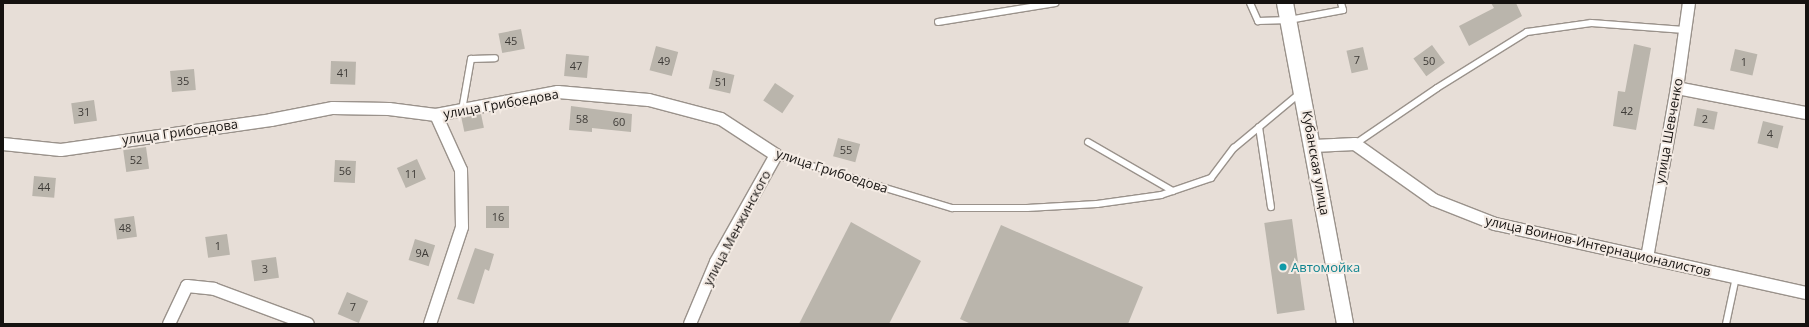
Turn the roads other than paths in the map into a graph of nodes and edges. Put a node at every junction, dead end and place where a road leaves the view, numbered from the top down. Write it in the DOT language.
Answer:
graph roads {
  1 [pos="1055,3"];
  2 [pos="1250,3"];
  3 [pos="1285,3"];
  4 [pos="1342,3"];
  5 [pos="1689,3"];
  6 [pos="1289,20"];
  7 [pos="938,22"];
  8 [pos="1685,30"];
  9 [pos="495,58"];
  10 [pos="1677,88"];
  11 [pos="1303,91"];
  12 [pos="462,110"];
  13 [pos="1806,113"];
  14 [pos="436,114"];
  15 [pos="1259,127"];
  16 [pos="1088,142"];
  17 [pos="3,144"];
  18 [pos="1355,144"];
  19 [pos="1314,146"];
  20 [pos="776,155"];
  21 [pos="1173,191"];
  22 [pos="1271,207"];
  23 [pos="1647,258"];
  24 [pos="1736,277"];
  25 [pos="1806,293"];
  26 [pos="169,324"];
  27 [pos="308,324"];
  28 [pos="430,324"];
  29 [pos="690,324"];
  30 [pos="1345,324"];
  31 [pos="1726,324"];
  1 -- 7 [label="lane"];
  2 -- 6 [label="lane"];
  3 -- 6 [label="street, Кубанская улица"];
  4 -- 6 [label="lane"];
  5 -- 8 [label="street, улица Шевченко"];
  6 -- 11 [label="street, Кубанская улица"];
  8 -- 10 [label="street, улица Шевченко"];
  8 -- 18 [label="lane"];
  9 -- 12 [label="lane"];
  10 -- 13 [label="street"];
  10 -- 23 [label="street, улица Шевченко"];
  11 -- 15 [label="lane, улица Грибоедова"];
  11 -- 19 [label="street, Кубанская улица"];
  12 -- 14 [label="street, улица Грибоедова"];
  12 -- 20 [label="street, улица Грибоедова"];
  14 -- 17 [label="street, улица Грибоедова"];
  14 -- 28 [label="street"];
  15 -- 21 [label="lane, улица Грибоедова"];
  15 -- 22 [label="lane"];
  16 -- 21 [label="lane"];
  18 -- 19 [label="street"];
  18 -- 23 [label="street, улица Воинов-Интернационалистов"];
  19 -- 30 [label="street, Кубанская улица"];
  20 -- 21 [label="lane, улица Грибоедова"];
  20 -- 29 [label="street, улица Менжинского"];
  23 -- 24 [label="street, улица Воинов-Интернационалистов"];
  24 -- 25 [label="street, улица Воинов-Интернационалистов"];
  24 -- 31 [label="lane"];
  26 -- 27 [label="street"];
}
